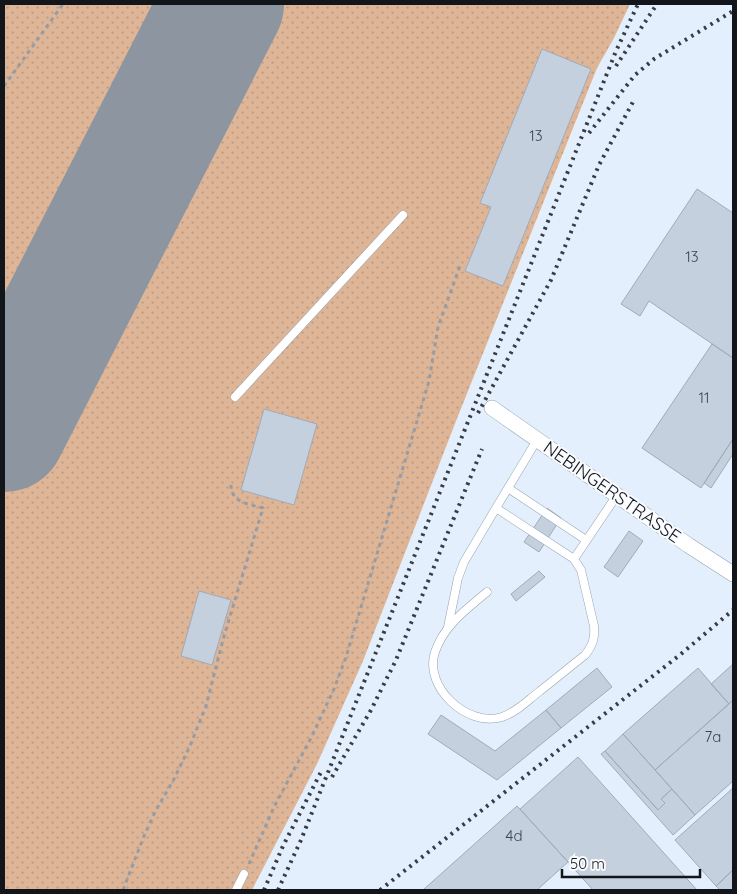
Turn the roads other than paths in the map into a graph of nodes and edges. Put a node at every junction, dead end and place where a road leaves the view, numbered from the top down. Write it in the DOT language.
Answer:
graph roads {
  1 [pos="403,216"];
  2 [pos="235,397"];
  3 [pos="492,408"];
  4 [pos="537,440"];
  5 [pos="508,488"];
  6 [pos="617,495"];
  7 [pos="496,508"];
  8 [pos="586,540"];
  9 [pos="574,559"];
  10 [pos="733,574"];
  11 [pos="487,592"];
  12 [pos="448,627"];
  13 [pos="244,874"];
  14 [pos="236,890"];
  1 -- 2 [label="lane"];
  3 -- 4 [label="street, NEBINGERSTRASSE"];
  4 -- 5 [label="lane"];
  4 -- 6 [label="street, NEBINGERSTRASSE"];
  5 -- 7 [label="lane"];
  5 -- 8 [label="lane"];
  6 -- 8 [label="lane"];
  6 -- 10 [label="street, NEBINGERSTRASSE"];
  7 -- 9 [label="lane"];
  7 -- 12 [label="lane"];
  8 -- 9 [label="lane"];
  9 -- 12 [label="lane"];
  11 -- 12 [label="lane"];
  13 -- 14 [label="lane"];
}
